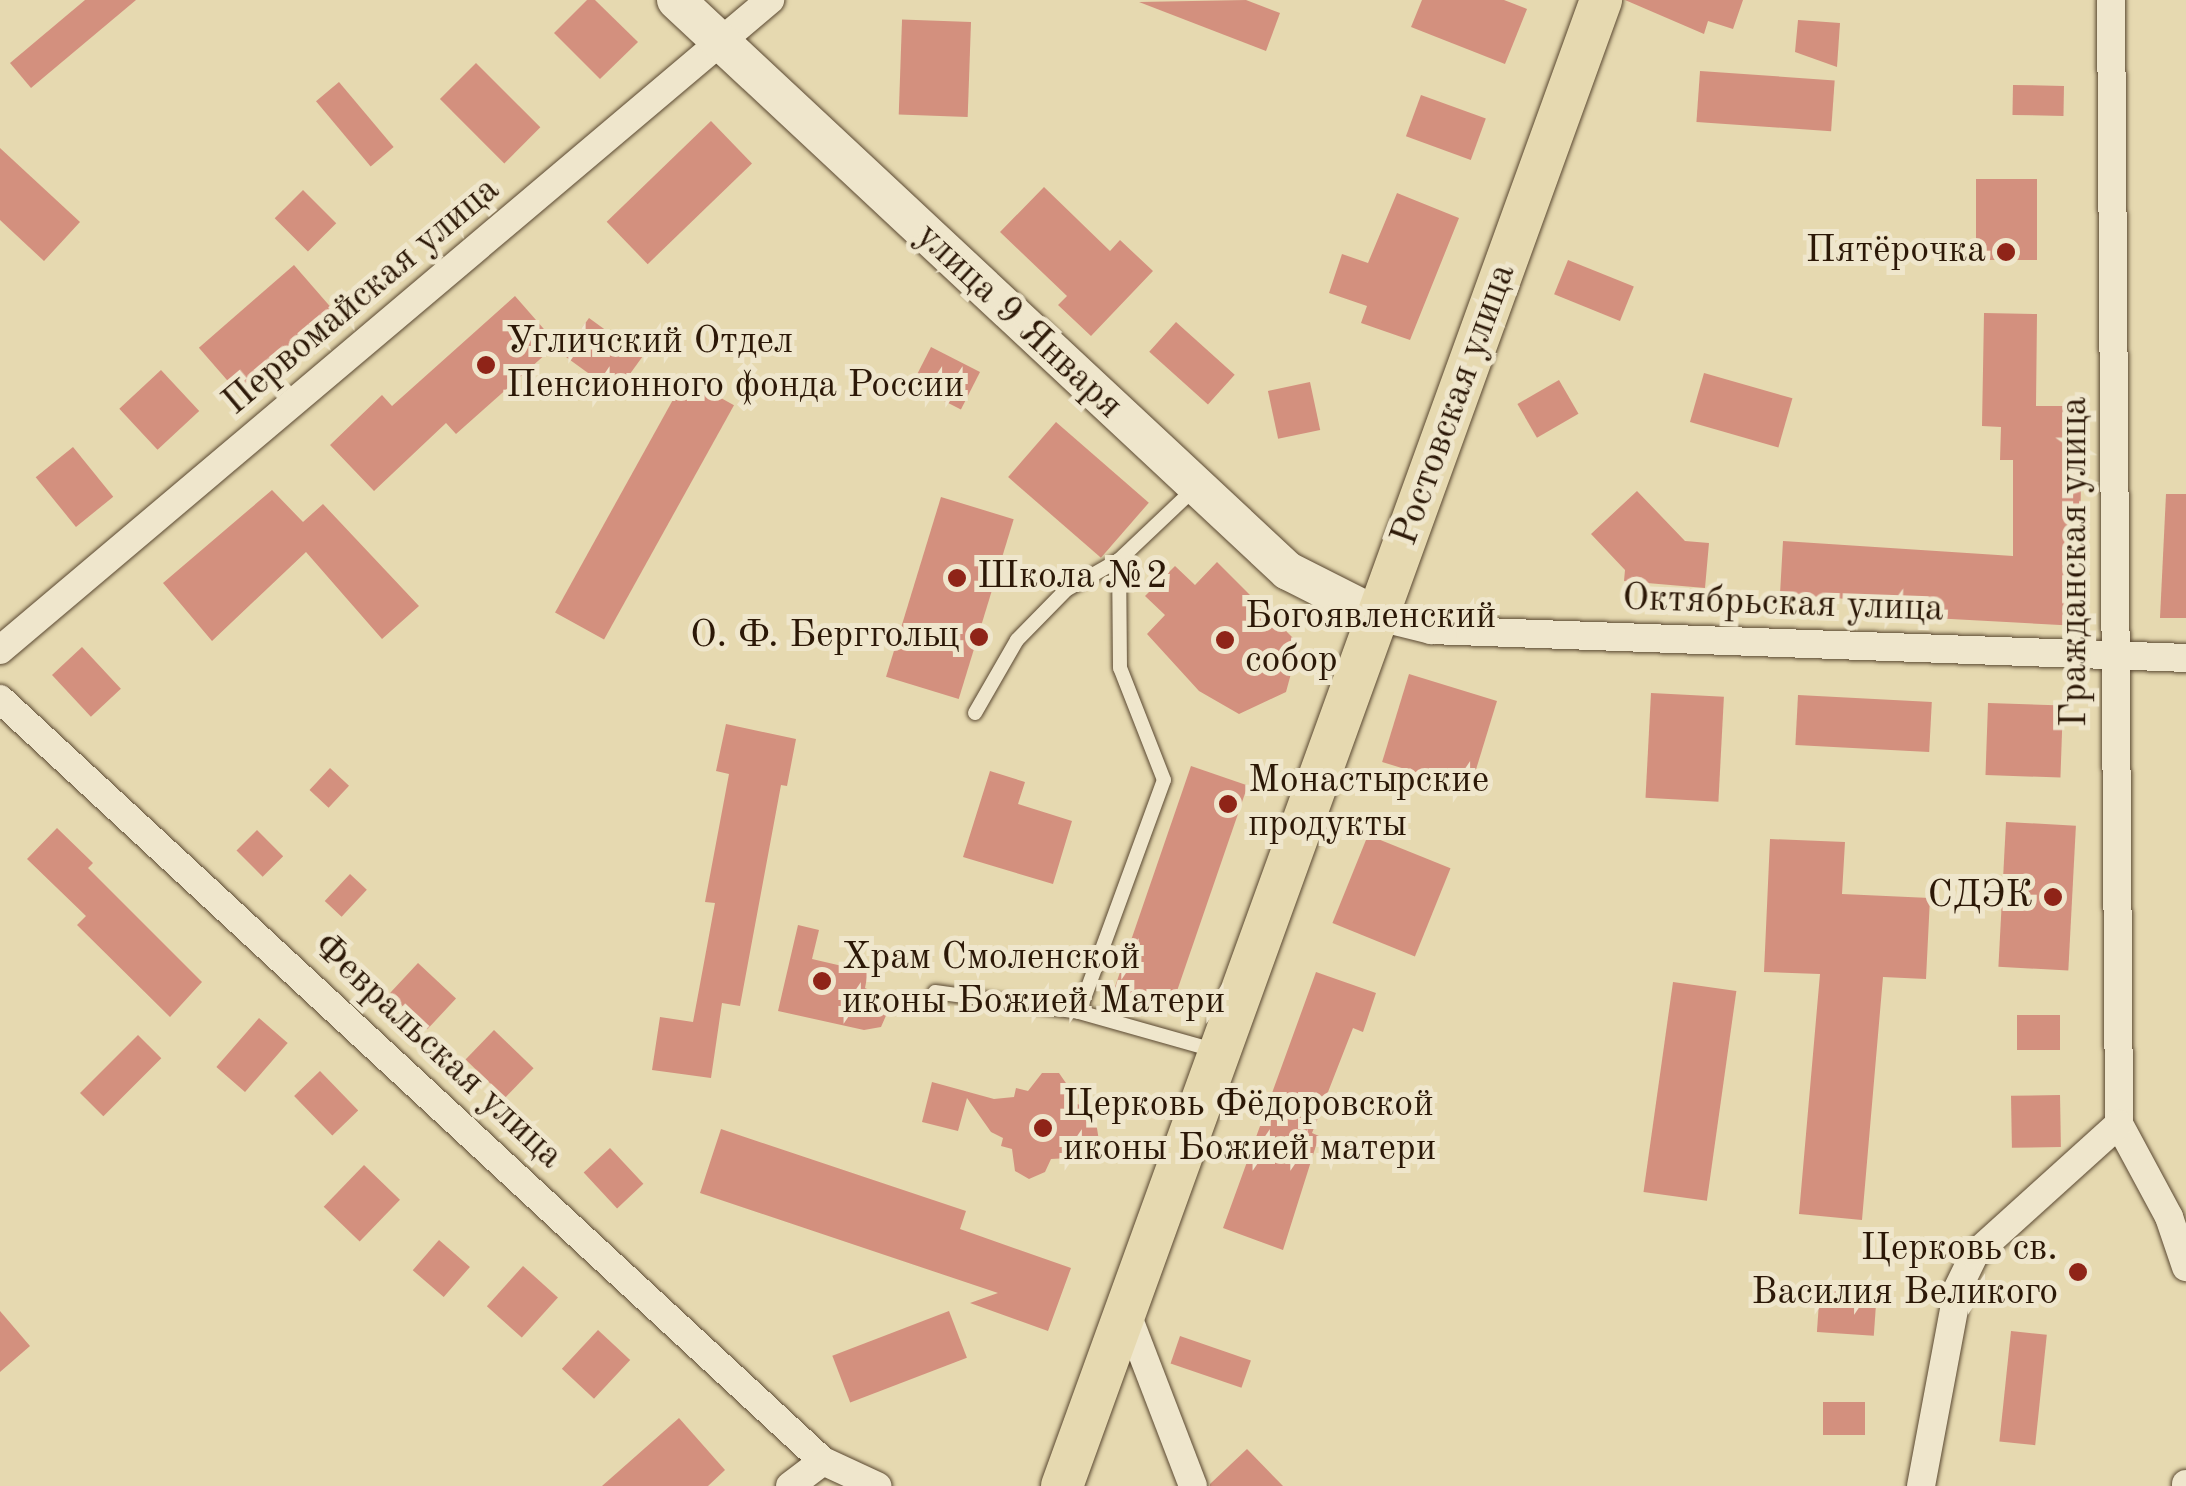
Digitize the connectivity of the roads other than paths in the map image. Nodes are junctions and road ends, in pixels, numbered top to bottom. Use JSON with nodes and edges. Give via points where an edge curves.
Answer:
{"nodes":[{"id":1,"x":676,"y":0,"type":"edge"},
{"id":2,"x":770,"y":0,"type":"edge"},
{"id":3,"x":1601,"y":0,"type":"edge"},
{"id":4,"x":2111,"y":0,"type":"edge"},
{"id":5,"x":723,"y":42,"type":"junction"},
{"id":6,"x":1195,"y":488,"type":"junction"},
{"id":7,"x":1119,"y":560,"type":"junction"},
{"id":8,"x":1380,"y":617,"type":"junction"},
{"id":9,"x":0,"y":650,"type":"edge"},
{"id":10,"x":2113,"y":654,"type":"junction"},
{"id":11,"x":2186,"y":658,"type":"edge"},
{"id":12,"x":0,"y":699,"type":"edge"},
{"id":13,"x":974,"y":712,"type":"dead end"},
{"id":14,"x":935,"y":992,"type":"dead end"},
{"id":15,"x":1079,"y":1012,"type":"junction"},
{"id":16,"x":1224,"y":1053,"type":"junction"},
{"id":17,"x":2119,"y":1124,"type":"junction"},
{"id":18,"x":2186,"y":1267,"type":"edge"},
{"id":19,"x":1127,"y":1314,"type":"junction"},
{"id":20,"x":824,"y":1461,"type":"junction"},
{"id":21,"x":790,"y":1486,"type":"edge"},
{"id":22,"x":877,"y":1486,"type":"edge"},
{"id":23,"x":1062,"y":1486,"type":"edge"},
{"id":24,"x":1193,"y":1486,"type":"edge"},
{"id":25,"x":1921,"y":1486,"type":"edge"}],
"edges":[{"from":1,"to":5,"type":"main road","name":"улица 9 Января"},
{"from":2,"to":5,"type":"street","name":"Первомайская улица"},
{"from":3,"to":8,"type":"main road","name":"Ростовская улица"},
{"from":4,"to":10,"type":"street","name":"Гражданская улица"},
{"from":5,"to":6,"type":"main road","name":"улица 9 Января"},
{"from":5,"to":9,"type":"street","name":"Первомайская улица"},
{"from":6,"to":7,"type":"lane"},
{"from":6,"to":8,"type":"main road","name":"улица 9 Января","via":[[1288,571]]},
{"from":7,"to":13,"type":"lane","via":[[1066,590],[1017,640]]},
{"from":7,"to":15,"type":"lane","via":[[1120,668],[1164,780]]},
{"from":8,"to":10,"type":"street","name":"Октябрьская улица","via":[[1431,630]]},
{"from":8,"to":16,"type":"main road","name":"Ростовская улица"},
{"from":10,"to":11,"type":"street","name":"Октябрьская улица"},
{"from":10,"to":17,"type":"street","name":"Гражданская улица"},
{"from":12,"to":20,"type":"street","name":"Февральская улица"},
{"from":14,"to":15,"type":"lane"},
{"from":15,"to":16,"type":"lane"},
{"from":16,"to":19,"type":"main road","name":"Ростовская улица"},
{"from":17,"to":18,"type":"street","name":"Гражданская улица","via":[[2169,1217]]},
{"from":17,"to":25,"type":"street","via":[[1974,1255],[1958,1288]]},
{"from":19,"to":23,"type":"main road","name":"Ростовская улица"},
{"from":19,"to":24,"type":"street"},
{"from":20,"to":21,"type":"street"},
{"from":20,"to":22,"type":"street","name":"Февральская улица"}]}
